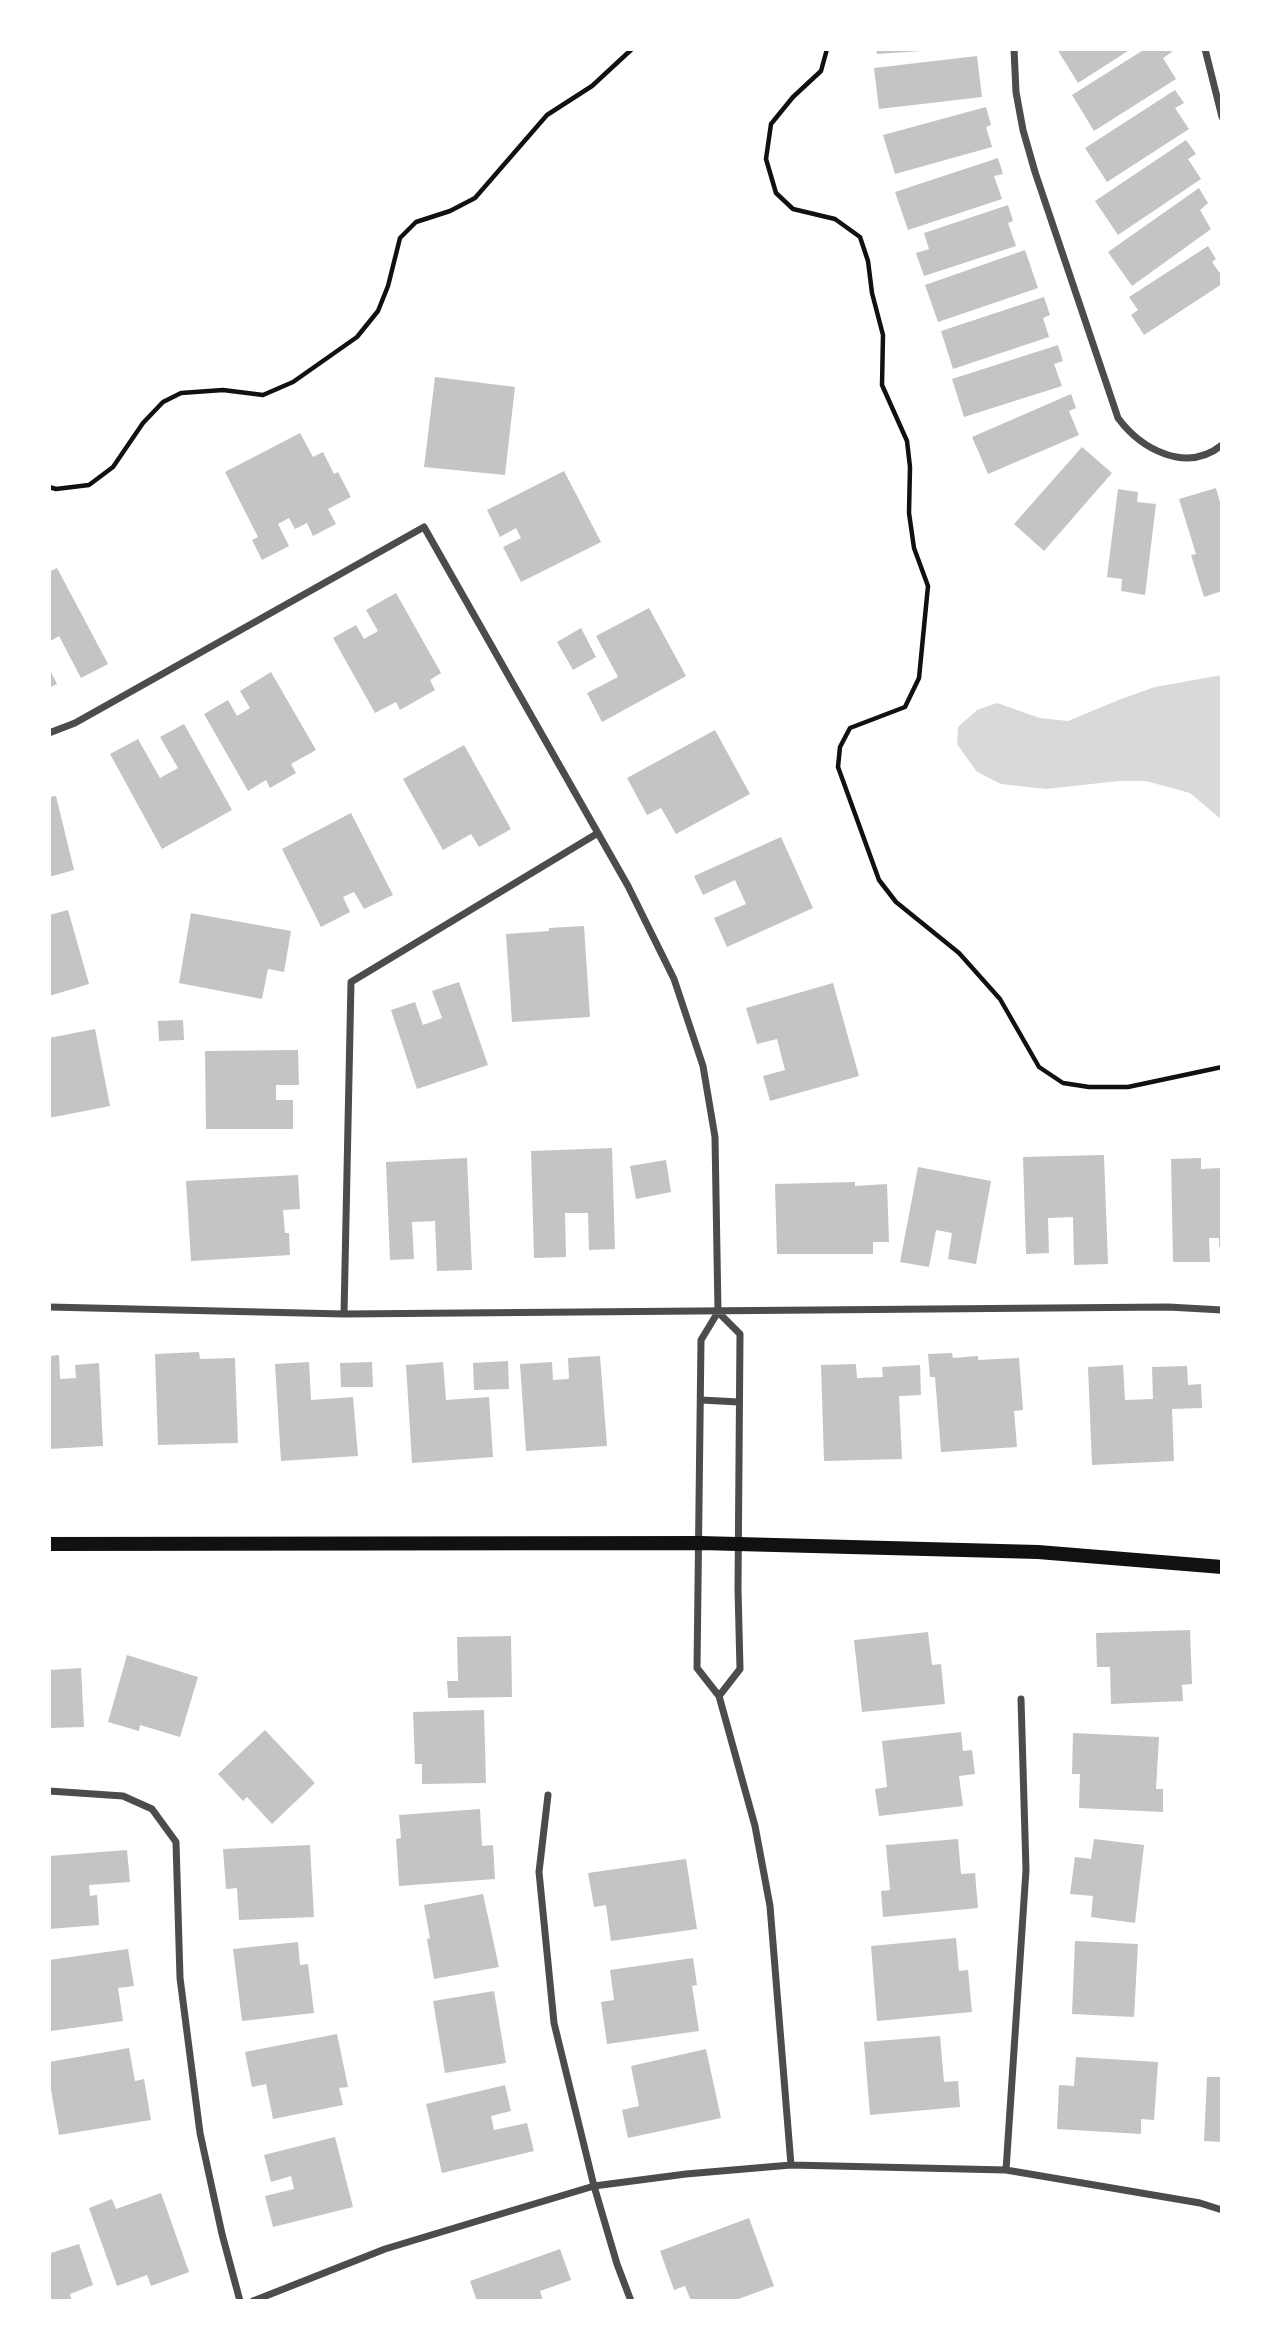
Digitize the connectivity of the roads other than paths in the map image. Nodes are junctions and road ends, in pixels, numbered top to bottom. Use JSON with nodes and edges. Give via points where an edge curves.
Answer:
{"nodes":[{"id":1,"x":1014,"y":49,"type":"edge"},
{"id":2,"x":1205,"y":49,"type":"edge"},
{"id":3,"x":1222,"y":117,"type":"edge"},
{"id":4,"x":1222,"y":445,"type":"edge"},
{"id":5,"x":49,"y":733,"type":"edge"},
{"id":6,"x":598,"y":833,"type":"junction"},
{"id":7,"x":49,"y":1307,"type":"edge"},
{"id":8,"x":1222,"y":1310,"type":"edge"},
{"id":9,"x":718,"y":1312,"type":"junction"},
{"id":10,"x":344,"y":1314,"type":"junction"},
{"id":11,"x":701,"y":1400,"type":"junction"},
{"id":12,"x":740,"y":1402,"type":"junction"},
{"id":13,"x":700,"y":1543,"type":"junction"},
{"id":14,"x":49,"y":1544,"type":"edge"},
{"id":15,"x":738,"y":1545,"type":"junction"},
{"id":16,"x":1222,"y":1567,"type":"edge"},
{"id":17,"x":719,"y":1696,"type":"junction"},
{"id":18,"x":1021,"y":1699,"type":"dead end"},
{"id":19,"x":49,"y":1791,"type":"edge"},
{"id":20,"x":548,"y":1796,"type":"dead end"},
{"id":21,"x":791,"y":2165,"type":"junction"},
{"id":22,"x":1006,"y":2170,"type":"junction"},
{"id":23,"x":594,"y":2186,"type":"junction"},
{"id":24,"x":1222,"y":2210,"type":"edge"},
{"id":25,"x":240,"y":2301,"type":"edge"},
{"id":26,"x":253,"y":2301,"type":"edge"},
{"id":27,"x":631,"y":2301,"type":"edge"}],
"edges":[{"from":1,"to":4,"type":"street","via":[[1023,130],[1118,418],[1130,434],[1165,455],[1193,458]]},
{"from":2,"to":3,"type":"street"},
{"from":5,"to":6,"type":"street","via":[[75,723],[424,527]]},
{"from":6,"to":9,"type":"street","via":[[674,979],[703,1066],[715,1137]]},
{"from":6,"to":10,"type":"street","via":[[351,982]]},
{"from":7,"to":10,"type":"street"},
{"from":8,"to":9,"type":"street"},
{"from":9,"to":10,"type":"street"},
{"from":9,"to":11,"type":"street","via":[[701,1340]]},
{"from":9,"to":12,"type":"street","via":[[740,1334]]},
{"from":11,"to":12,"type":"street"},
{"from":11,"to":13,"type":"street"},
{"from":12,"to":15,"type":"street"},
{"from":13,"to":14,"type":"main road"},
{"from":13,"to":15,"type":"main road"},
{"from":13,"to":17,"type":"street","via":[[697,1668]]},
{"from":15,"to":16,"type":"main road","via":[[1038,1552]]},
{"from":15,"to":17,"type":"street","via":[[740,1669]]},
{"from":17,"to":21,"type":"street","via":[[755,1826],[770,1906]]},
{"from":18,"to":22,"type":"street","via":[[1026,1870]]},
{"from":19,"to":25,"type":"street","via":[[123,1796],[152,1810],[176,1842],[180,1978],[200,2133]]},
{"from":20,"to":23,"type":"street","via":[[539,1872],[554,2023]]},
{"from":21,"to":22,"type":"street"},
{"from":21,"to":23,"type":"street"},
{"from":22,"to":24,"type":"street"},
{"from":23,"to":26,"type":"street","via":[[385,2249]]},
{"from":23,"to":27,"type":"street"}]}
